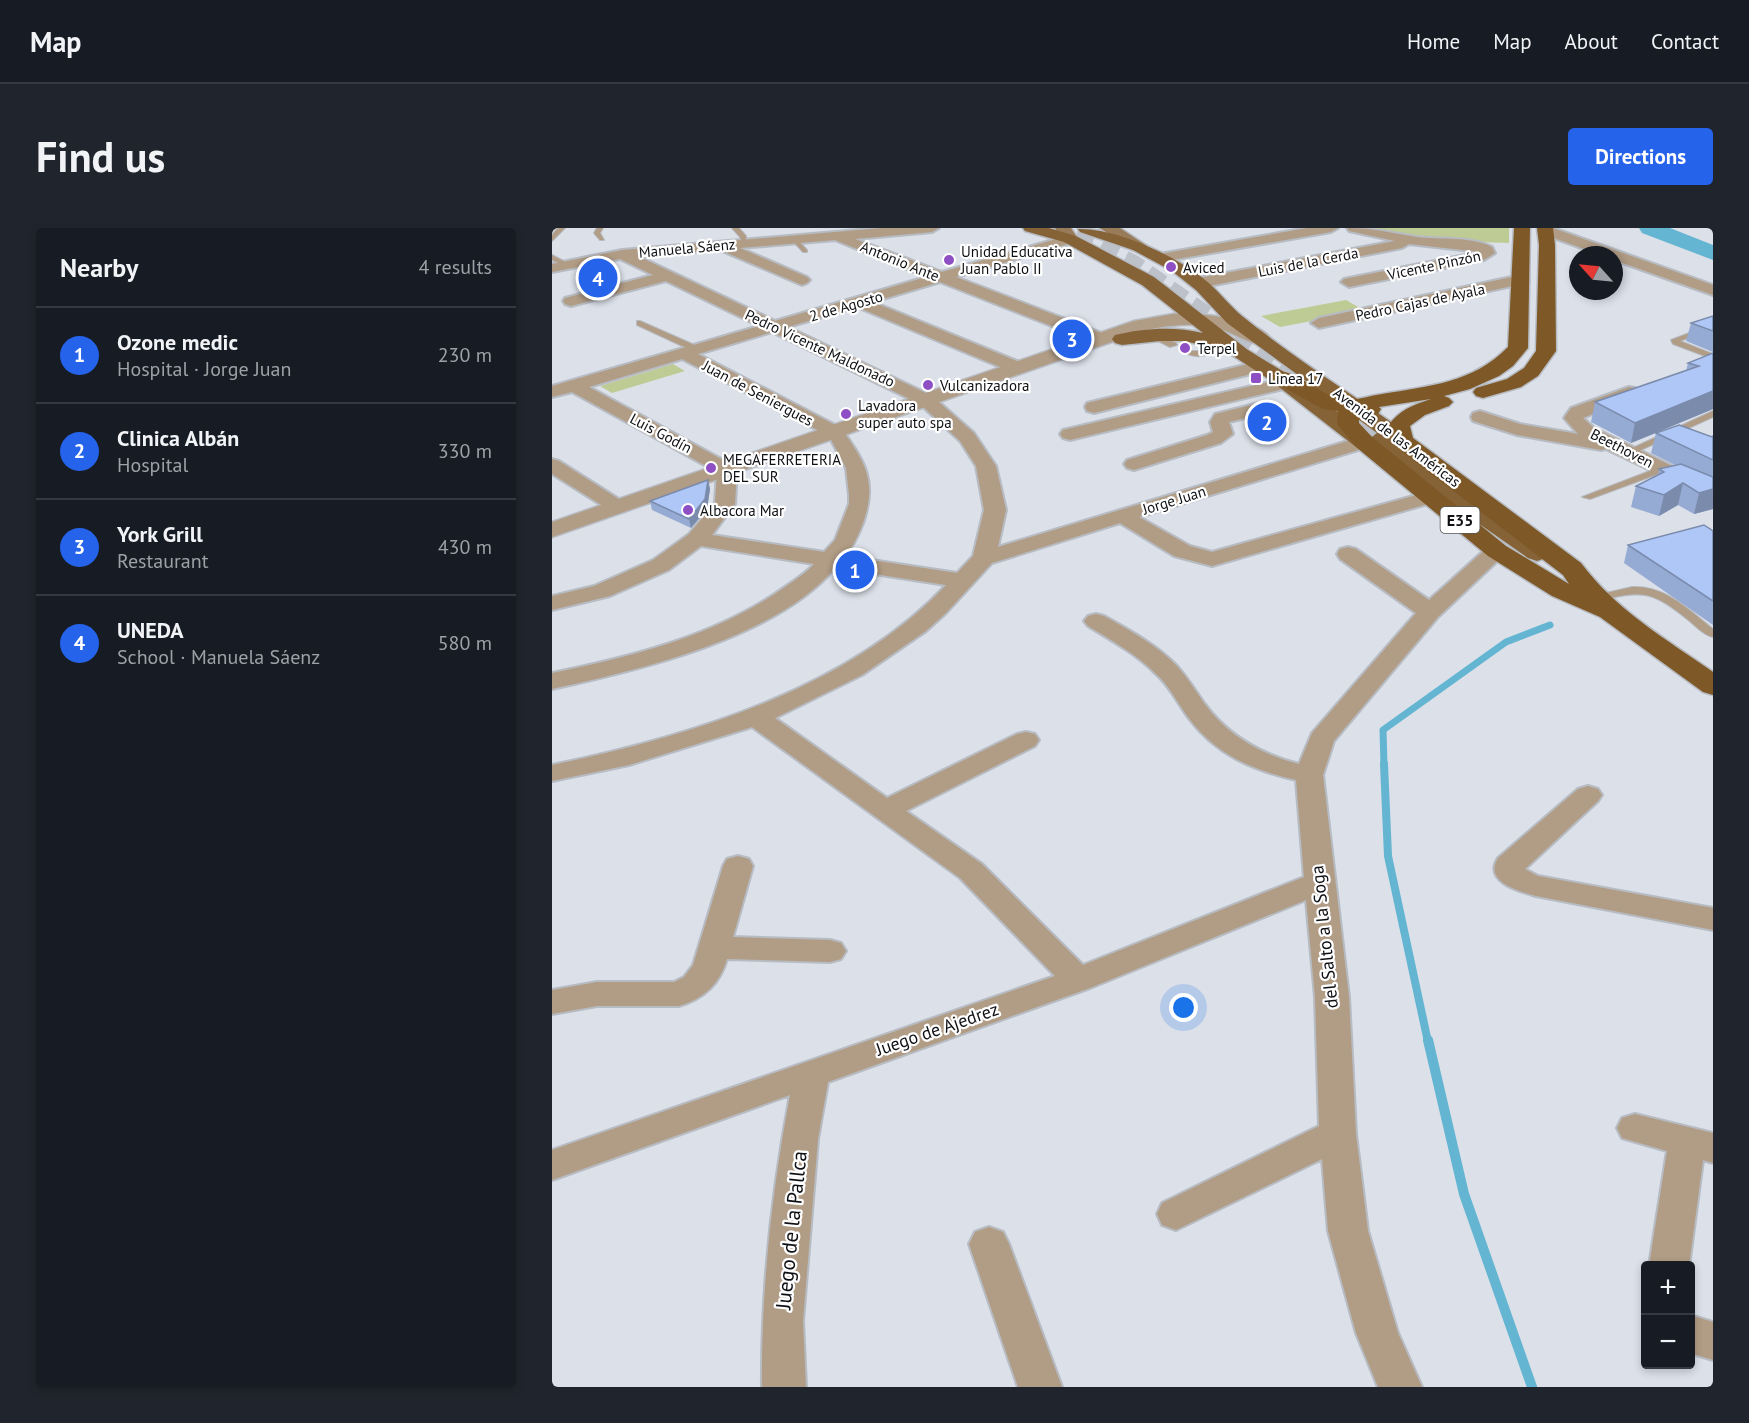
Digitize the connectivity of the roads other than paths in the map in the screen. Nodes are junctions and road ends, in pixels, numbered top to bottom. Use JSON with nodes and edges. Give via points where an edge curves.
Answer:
{"nodes":[{"id":1,"x":562,"y":228,"type":"edge"},
{"id":2,"x":600,"y":228,"type":"edge"},
{"id":3,"x":735,"y":228,"type":"edge"},
{"id":4,"x":932,"y":228,"type":"edge"},
{"id":5,"x":1030,"y":228,"type":"edge"},
{"id":6,"x":1108,"y":228,"type":"edge"},
{"id":7,"x":1331,"y":228,"type":"edge"},
{"id":8,"x":1354,"y":228,"type":"edge"},
{"id":9,"x":1296,"y":230,"type":"edge"},
{"id":10,"x":1089,"y":233,"type":"edge"},
{"id":11,"x":1067,"y":234,"type":"edge"},
{"id":12,"x":1545,"y":234,"type":"edge"},
{"id":13,"x":832,"y":235,"type":"junction"},
{"id":14,"x":1522,"y":235,"type":"edge"},
{"id":15,"x":793,"y":238,"type":"junction"},
{"id":16,"x":552,"y":239,"type":"edge"},
{"id":17,"x":602,"y":239,"type":"dead end"},
{"id":18,"x":1416,"y":241,"type":"junction"},
{"id":19,"x":744,"y":243,"type":"junction"},
{"id":20,"x":720,"y":245,"type":"junction"},
{"id":21,"x":1139,"y":246,"type":"junction"},
{"id":22,"x":1569,"y":246,"type":"edge"},
{"id":23,"x":805,"y":251,"type":"dead end"},
{"id":24,"x":622,"y":254,"type":"junction"},
{"id":25,"x":552,"y":257,"type":"edge"},
{"id":26,"x":1160,"y":258,"type":"junction"},
{"id":27,"x":1315,"y":261,"type":"junction"},
{"id":28,"x":567,"y":264,"type":"junction"},
{"id":29,"x":552,"y":268,"type":"edge"},
{"id":30,"x":1623,"y":268,"type":"edge"},
{"id":31,"x":666,"y":276,"type":"junction"},
{"id":32,"x":942,"y":278,"type":"junction"},
{"id":33,"x":802,"y":280,"type":"dead end"},
{"id":34,"x":1194,"y":280,"type":"junction"},
{"id":35,"x":1521,"y":280,"type":"junction"},
{"id":36,"x":1349,"y":282,"type":"junction"},
{"id":37,"x":1713,"y":290,"type":"edge"},
{"id":38,"x":1361,"y":293,"type":"dead end"},
{"id":39,"x":1164,"y":294,"type":"junction"},
{"id":40,"x":1215,"y":296,"type":"junction"},
{"id":41,"x":1713,"y":300,"type":"edge"},
{"id":42,"x":571,"y":301,"type":"dead end"},
{"id":43,"x":859,"y":302,"type":"junction"},
{"id":44,"x":1200,"y":319,"type":"junction"},
{"id":45,"x":640,"y":323,"type":"dead end"},
{"id":46,"x":1319,"y":323,"type":"dead end"},
{"id":47,"x":775,"y":326,"type":"junction"},
{"id":48,"x":1713,"y":326,"type":"edge"},
{"id":49,"x":1150,"y":334,"type":"junction"},
{"id":50,"x":1116,"y":336,"type":"junction"},
{"id":51,"x":1262,"y":340,"type":"junction"},
{"id":52,"x":1173,"y":345,"type":"dead end"},
{"id":53,"x":1221,"y":346,"type":"junction"},
{"id":54,"x":690,"y":351,"type":"junction"},
{"id":55,"x":1190,"y":353,"type":"dead end"},
{"id":56,"x":1241,"y":354,"type":"junction"},
{"id":57,"x":1713,"y":357,"type":"edge"},
{"id":58,"x":1713,"y":362,"type":"edge"},
{"id":59,"x":1018,"y":368,"type":"junction"},
{"id":60,"x":1691,"y":370,"type":"edge"},
{"id":61,"x":1312,"y":374,"type":"junction"},
{"id":62,"x":1649,"y":385,"type":"edge"},
{"id":63,"x":573,"y":386,"type":"junction"},
{"id":64,"x":1276,"y":387,"type":"junction"},
{"id":65,"x":552,"y":392,"type":"edge"},
{"id":66,"x":1444,"y":396,"type":"junction"},
{"id":67,"x":929,"y":402,"type":"junction"},
{"id":68,"x":1094,"y":407,"type":"dead end"},
{"id":69,"x":1357,"y":407,"type":"junction"},
{"id":70,"x":1713,"y":414,"type":"edge"},
{"id":71,"x":1480,"y":417,"type":"dead end"},
{"id":72,"x":836,"y":434,"type":"junction"},
{"id":73,"x":1070,"y":434,"type":"dead end"},
{"id":74,"x":1382,"y":440,"type":"junction"},
{"id":75,"x":1622,"y":448,"type":"junction"},
{"id":76,"x":1134,"y":464,"type":"dead end"},
{"id":77,"x":552,"y":465,"type":"edge"},
{"id":78,"x":1663,"y":469,"type":"junction"},
{"id":79,"x":727,"y":473,"type":"junction"},
{"id":80,"x":1713,"y":494,"type":"edge"},
{"id":81,"x":1431,"y":497,"type":"junction"},
{"id":82,"x":1587,"y":497,"type":"dead end"},
{"id":83,"x":618,"y":507,"type":"junction"},
{"id":84,"x":1122,"y":516,"type":"junction"},
{"id":85,"x":552,"y":530,"type":"edge"},
{"id":86,"x":552,"y":536,"type":"edge"},
{"id":87,"x":697,"y":539,"type":"junction"},
{"id":88,"x":1497,"y":551,"type":"junction"},
{"id":89,"x":1348,"y":554,"type":"dead end"},
{"id":90,"x":984,"y":558,"type":"junction"},
{"id":91,"x":831,"y":560,"type":"junction"},
{"id":92,"x":962,"y":581,"type":"junction"},
{"id":93,"x":1588,"y":596,"type":"junction"},
{"id":94,"x":552,"y":603,"type":"edge"},
{"id":95,"x":1430,"y":612,"type":"junction"},
{"id":96,"x":1096,"y":621,"type":"dead end"},
{"id":97,"x":1713,"y":634,"type":"edge"},
{"id":98,"x":552,"y":681,"type":"edge"},
{"id":99,"x":1713,"y":686,"type":"edge"},
{"id":100,"x":756,"y":717,"type":"junction"},
{"id":101,"x":1026,"y":740,"type":"dead end"},
{"id":102,"x":552,"y":773,"type":"edge"},
{"id":103,"x":1309,"y":775,"type":"junction"},
{"id":104,"x":1588,"y":795,"type":"dead end"},
{"id":105,"x":885,"y":810,"type":"junction"},
{"id":106,"x":738,"y":867,"type":"dead end"},
{"id":107,"x":1319,"y":884,"type":"junction"},
{"id":108,"x":1713,"y":919,"type":"edge"},
{"id":109,"x":714,"y":948,"type":"junction"},
{"id":110,"x":830,"y":951,"type":"dead end"},
{"id":111,"x":1078,"y":980,"type":"junction"},
{"id":112,"x":552,"y":1002,"type":"edge"},
{"id":113,"x":812,"y":1073,"type":"junction"},
{"id":114,"x":1635,"y":1128,"type":"dead end"},
{"id":115,"x":1338,"y":1134,"type":"junction"},
{"id":116,"x":1700,"y":1145,"type":"edge"},
{"id":117,"x":552,"y":1165,"type":"edge"},
{"id":118,"x":1176,"y":1214,"type":"dead end"},
{"id":119,"x":989,"y":1244,"type":"dead end"},
{"id":120,"x":1670,"y":1261,"type":"edge"},
{"id":121,"x":1695,"y":1336,"type":"edge"},
{"id":122,"x":1713,"y":1341,"type":"edge"},
{"id":123,"x":784,"y":1387,"type":"edge"},
{"id":124,"x":1040,"y":1387,"type":"edge"},
{"id":125,"x":1400,"y":1387,"type":"edge"}],
"edges":[{"from":1,"to":16,"type":"lane"},
{"from":2,"to":17,"type":"lane","via":[[597,233]]},
{"from":3,"to":19,"type":"lane"},
{"from":4,"to":13,"type":"street","name":"Manuela Sáenz"},
{"from":5,"to":11,"type":"main road","name":"Avenida de las Américas"},
{"from":6,"to":21,"type":"main road"},
{"from":7,"to":9,"type":"street"},
{"from":8,"to":18,"type":"street","name":"Vicente Pinzón"},
{"from":9,"to":26,"type":"street"},
{"from":10,"to":21,"type":"main road","name":"Avenida de las Américas"},
{"from":10,"to":34,"type":"main road"},
{"from":11,"to":32,"type":"street","name":"2 de Agosto"},
{"from":11,"to":39,"type":"main road","name":"Avenida de las Américas"},
{"from":12,"to":14,"type":"street"},
{"from":12,"to":22,"type":"street"},
{"from":12,"to":37,"type":"street"},
{"from":12,"to":66,"type":"highway","via":[[1546,351],[1531,372],[1514,383]]},
{"from":13,"to":15,"type":"street","name":"Manuela Sáenz"},
{"from":13,"to":32,"type":"street","name":"Antonio Ante"},
{"from":14,"to":35,"type":"highway"},
{"from":15,"to":19,"type":"street","name":"Manuela Sáenz"},
{"from":15,"to":23,"type":"lane"},
{"from":18,"to":27,"type":"street","name":"Luis de la Cerda"},
{"from":18,"to":36,"type":"street","name":"Vicente Pinzón","via":[[1481,247],[1488,253]]},
{"from":19,"to":20,"type":"street","name":"Manuela Sáenz"},
{"from":20,"to":24,"type":"street","name":"Manuela Sáenz"},
{"from":20,"to":33,"type":"street"},
{"from":21,"to":26,"type":"main road","name":"Avenida de las Américas"},
{"from":24,"to":28,"type":"street","name":"Manuela Sáenz"},
{"from":24,"to":31,"type":"street","name":"Pedro Vicente Maldonado"},
{"from":25,"to":28,"type":"lane"},
{"from":26,"to":34,"type":"main road","name":"Avenida de las Américas"},
{"from":27,"to":34,"type":"street","name":"Luis de la Cerda"},
{"from":27,"to":36,"type":"street"},
{"from":28,"to":29,"type":"street","name":"Manuela Sáenz"},
{"from":30,"to":41,"type":"street"},
{"from":31,"to":42,"type":"street"},
{"from":31,"to":47,"type":"street","name":"Pedro Vicente Maldonado"},
{"from":32,"to":43,"type":"street","name":"2 de Agosto"},
{"from":32,"to":50,"type":"street","name":"Antonio Ante"},
{"from":34,"to":40,"type":"main road","name":"Avenida de las Américas"},
{"from":35,"to":46,"type":"street","name":"Pedro Cajas de Ayala"},
{"from":35,"to":66,"type":"highway","via":[[1518,348],[1502,367]]},
{"from":36,"to":38,"type":"street"},
{"from":39,"to":44,"type":"main road","name":"Avenida de las Américas"},
{"from":39,"to":50,"type":"main road","via":[[1167,306],[1158,316]]},
{"from":40,"to":44,"type":"street","via":[[1219,307]]},
{"from":40,"to":51,"type":"main road","name":"Avenida de las Américas","via":[[1234,319]]},
{"from":43,"to":47,"type":"street","name":"2 de Agosto"},
{"from":43,"to":59,"type":"street"},
{"from":44,"to":50,"type":"street"},
{"from":44,"to":51,"type":"street","via":[[1230,324]]},
{"from":44,"to":56,"type":"main road","name":"Avenida de las Américas"},
{"from":45,"to":54,"type":"lane"},
{"from":47,"to":54,"type":"street","name":"2 de Agosto"},
{"from":47,"to":67,"type":"street","name":"Pedro Vicente Maldonado"},
{"from":48,"to":57,"type":"lane","via":[[1675,340]]},
{"from":49,"to":50,"type":"main road"},
{"from":49,"to":52,"type":"lane"},
{"from":49,"to":53,"type":"main road","via":[[1196,337]]},
{"from":50,"to":59,"type":"street"},
{"from":50,"to":67,"type":"street"},
{"from":51,"to":61,"type":"main road","name":"Avenida de las Américas"},
{"from":53,"to":55,"type":"lane","via":[[1208,353]]},
{"from":53,"to":56,"type":"main road"},
{"from":54,"to":63,"type":"street","name":"2 de Agosto"},
{"from":54,"to":72,"type":"street","name":"Juan de Seniergues"},
{"from":56,"to":64,"type":"main road","name":"Avenida de las Américas"},
{"from":58,"to":60,"type":"street"},
{"from":59,"to":67,"type":"street"},
{"from":61,"to":66,"type":"highway","via":[[1357,387]]},
{"from":61,"to":69,"type":"main road","name":"Avenida de las Américas"},
{"from":62,"to":75,"type":"street","name":"Beethoven","via":[[1578,412],[1573,418],[1587,432]]},
{"from":63,"to":65,"type":"street","name":"2 de Agosto"},
{"from":63,"to":79,"type":"street","name":"Luis Godín"},
{"from":64,"to":68,"type":"street"},
{"from":64,"to":69,"type":"highway","via":[[1331,404]]},
{"from":64,"to":73,"type":"street"},
{"from":64,"to":74,"type":"main road","name":"Avenida de las Américas"},
{"from":64,"to":76,"type":"street","via":[[1222,418],[1219,422],[1223,434],[1215,439]]},
{"from":66,"to":69,"type":"highway","via":[[1400,409]]},
{"from":66,"to":74,"type":"highway","via":[[1403,419]]},
{"from":67,"to":72,"type":"street"},
{"from":67,"to":90,"type":"street","name":"Pedro Vicente Maldonado","via":[[968,436],[986,466],[995,510]]},
{"from":69,"to":74,"type":"main road","name":"Avenida de las Américas"},
{"from":69,"to":74,"type":"highway","number":"E35","via":[[1348,413],[1348,424]]},
{"from":70,"to":75,"type":"lane"},
{"from":71,"to":75,"type":"street","via":[[1539,434]]},
{"from":72,"to":79,"type":"street"},
{"from":72,"to":91,"type":"street","via":[[853,459],[861,489],[856,521]]},
{"from":74,"to":81,"type":"highway","name":"Avenida de las Américas","number":"E35"},
{"from":74,"to":84,"type":"street","name":"Jorge Juan"},
{"from":74,"to":93,"type":"main road","name":"Avenida de las Américas","via":[[1475,517]]},
{"from":75,"to":78,"type":"street","name":"Beethoven"},
{"from":77,"to":83,"type":"street"},
{"from":78,"to":80,"type":"street","name":"Beethoven"},
{"from":78,"to":82,"type":"lane"},
{"from":79,"to":83,"type":"street"},
{"from":79,"to":86,"type":"street"},
{"from":79,"to":87,"type":"street","via":[[725,504]]},
{"from":81,"to":84,"type":"street","via":[[1212,559],[1182,551]]},
{"from":81,"to":88,"type":"highway","name":"Avenida de las Américas","number":"E35"},
{"from":83,"to":85,"type":"street"},
{"from":84,"to":90,"type":"street","name":"Jorge Juan"},
{"from":87,"to":91,"type":"street"},
{"from":87,"to":94,"type":"street","via":[[661,565],[602,591]]},
{"from":88,"to":93,"type":"highway","name":"Avenida de las Américas","number":"E35"},
{"from":88,"to":95,"type":"street","name":"del Salto a la Soga"},
{"from":89,"to":95,"type":"street"},
{"from":90,"to":92,"type":"street"},
{"from":91,"to":92,"type":"street"},
{"from":91,"to":98,"type":"street","via":[[795,592],[733,627],[673,651]]},
{"from":92,"to":100,"type":"street","via":[[918,626],[890,646],[853,670]]},
{"from":93,"to":97,"type":"lane","via":[[1656,593]]},
{"from":93,"to":99,"type":"highway","number":"E35"},
{"from":95,"to":103,"type":"street","name":"del Salto a la Soga","via":[[1321,739]]},
{"from":96,"to":103,"type":"street","via":[[1135,643],[1166,669],[1217,736],[1273,768]]},
{"from":100,"to":102,"type":"street","via":[[619,759]]},
{"from":100,"to":105,"type":"street"},
{"from":101,"to":105,"type":"street"},
{"from":103,"to":107,"type":"street","name":"del Salto a la Soga"},
{"from":104,"to":108,"type":"street","via":[[1509,865],[1510,873],[1519,882]]},
{"from":105,"to":111,"type":"street","via":[[971,871]]},
{"from":106,"to":109,"type":"street"},
{"from":107,"to":111,"type":"street","name":"Juego de Ajedrez"},
{"from":107,"to":115,"type":"street","name":"del Salto a la Soga","via":[[1332,997]]},
{"from":109,"to":110,"type":"street"},
{"from":109,"to":112,"type":"street","via":[[708,968],[696,985],[679,994],[597,994]]},
{"from":111,"to":113,"type":"street","name":"Juego de Ajedrez"},
{"from":113,"to":117,"type":"street","name":"Juego de Ajedrez"},
{"from":113,"to":123,"type":"street","name":"Juego de la Pallca","via":[[800,1139],[782,1321]]},
{"from":114,"to":116,"type":"street"},
{"from":115,"to":118,"type":"street"},
{"from":115,"to":125,"type":"street","name":"del Salto a la Soga","via":[[1348,1231],[1377,1333]]},
{"from":116,"to":120,"type":"street"},
{"from":119,"to":124,"type":"street"},
{"from":121,"to":122,"type":"street"}]}
